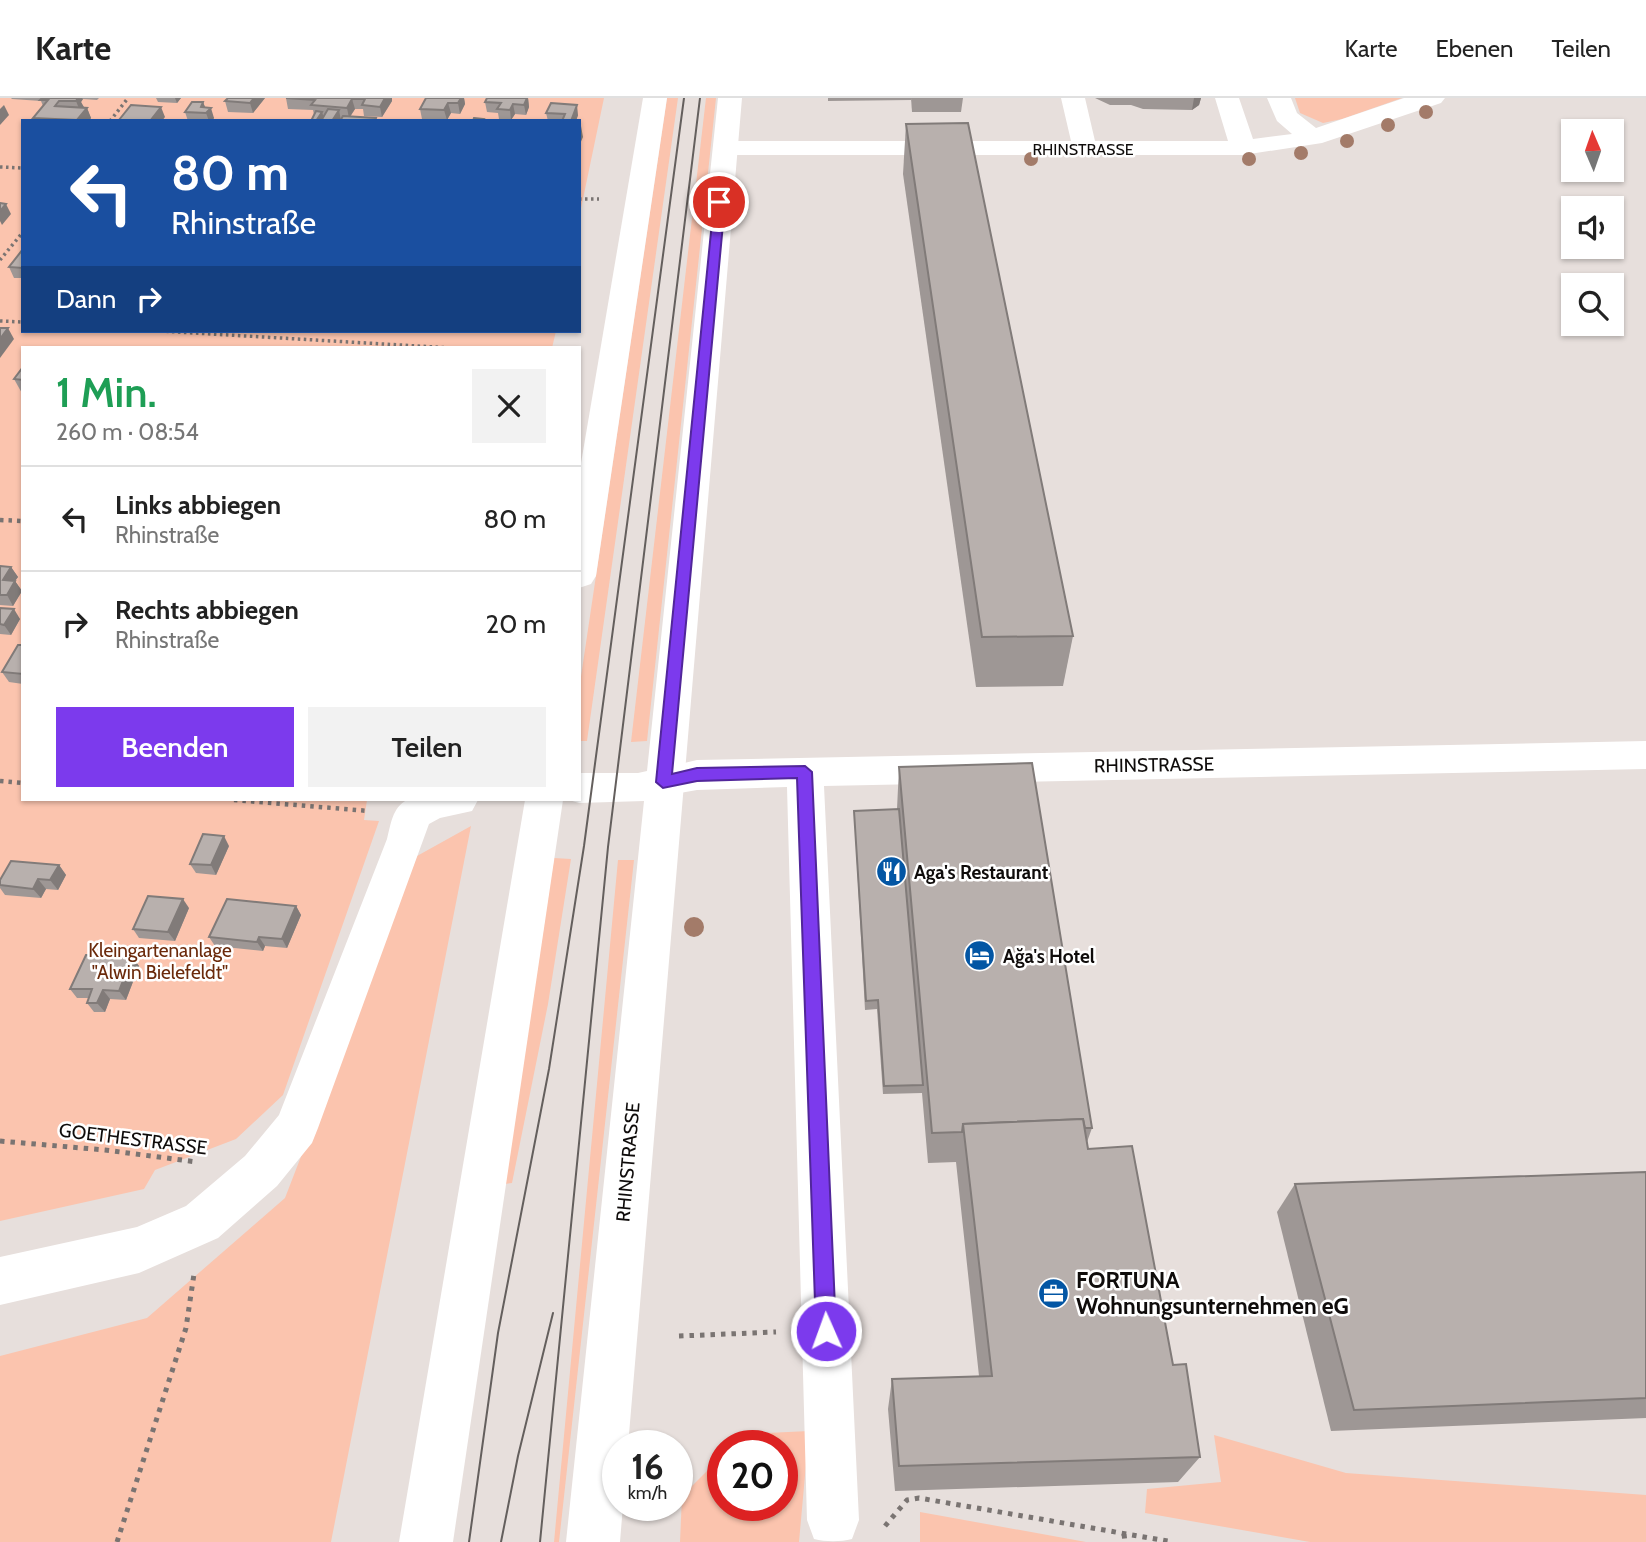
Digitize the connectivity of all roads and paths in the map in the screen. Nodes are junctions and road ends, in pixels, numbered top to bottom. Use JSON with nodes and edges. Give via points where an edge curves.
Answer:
{"nodes":[{"id":1,"x":128,"y":98,"type":"edge"},
{"id":2,"x":655,"y":98,"type":"edge"},
{"id":3,"x":730,"y":98,"type":"edge"},
{"id":4,"x":1073,"y":98,"type":"edge"},
{"id":5,"x":1227,"y":98,"type":"edge"},
{"id":6,"x":1279,"y":98,"type":"edge"},
{"id":7,"x":1433,"y":98,"type":"edge"},
{"id":8,"x":112,"y":119,"type":"edge"},
{"id":9,"x":1313,"y":138,"type":"junction"},
{"id":10,"x":725,"y":148,"type":"junction"},
{"id":11,"x":1243,"y":148,"type":"junction"},
{"id":12,"x":1085,"y":149,"type":"junction"},
{"id":13,"x":0,"y":167,"type":"edge"},
{"id":14,"x":21,"y":168,"type":"edge"},
{"id":15,"x":581,"y":199,"type":"edge"},
{"id":16,"x":599,"y":199,"type":"dead end"},
{"id":17,"x":21,"y":234,"type":"edge"},
{"id":18,"x":0,"y":260,"type":"edge"},
{"id":19,"x":0,"y":321,"type":"edge"},
{"id":20,"x":21,"y":323,"type":"edge"},
{"id":21,"x":194,"y":333,"type":"edge"},
{"id":22,"x":418,"y":346,"type":"edge"},
{"id":23,"x":0,"y":520,"type":"edge"},
{"id":24,"x":21,"y":521,"type":"edge"},
{"id":25,"x":581,"y":563,"type":"edge"},
{"id":26,"x":1646,"y":755,"type":"edge"},
{"id":27,"x":805,"y":772,"type":"junction"},
{"id":28,"x":0,"y":781,"type":"edge"},
{"id":29,"x":663,"y":782,"type":"junction"},
{"id":30,"x":21,"y":783,"type":"edge"},
{"id":31,"x":581,"y":788,"type":"edge"},
{"id":32,"x":246,"y":801,"type":"edge"},
{"id":33,"x":452,"y":801,"type":"edge"},
{"id":34,"x":544,"y":801,"type":"edge"},
{"id":35,"x":412,"y":815,"type":"junction"},
{"id":36,"x":0,"y":1141,"type":"edge"},
{"id":37,"x":261,"y":1171,"type":"junction"},
{"id":38,"x":0,"y":1281,"type":"edge"},
{"id":39,"x":186,"y":1328,"type":"dead end"},
{"id":40,"x":758,"y":1333,"type":"dead end"},
{"id":41,"x":679,"y":1336,"type":"dead end"},
{"id":42,"x":833,"y":1520,"type":"dead end"},
{"id":43,"x":881,"y":1533,"type":"dead end"},
{"id":44,"x":1124,"y":1534,"type":"junction"},
{"id":45,"x":117,"y":1542,"type":"edge"},
{"id":46,"x":426,"y":1542,"type":"edge"},
{"id":47,"x":593,"y":1542,"type":"edge"},
{"id":48,"x":1125,"y":1542,"type":"edge"},
{"id":49,"x":1173,"y":1542,"type":"edge"}],
"edges":[{"from":1,"to":8,"type":"path"},
{"from":2,"to":25,"type":"main road"},
{"from":3,"to":10,"type":"main road","name":"RHINSTRASSE"},
{"from":4,"to":12,"type":"main road"},
{"from":5,"to":11,"type":"main road"},
{"from":6,"to":9,"type":"main road","via":[[1286,116]]},
{"from":7,"to":9,"type":"main road","name":"RHINSTRASSE"},
{"from":9,"to":11,"type":"main road","name":"RHINSTRASSE"},
{"from":10,"to":12,"type":"main road","name":"RHINSTRASSE"},
{"from":10,"to":29,"type":"main road","name":"RHINSTRASSE"},
{"from":11,"to":12,"type":"main road","name":"RHINSTRASSE"},
{"from":13,"to":14,"type":"path"},
{"from":15,"to":16,"type":"path"},
{"from":17,"to":18,"type":"path"},
{"from":19,"to":20,"type":"path"},
{"from":21,"to":22,"type":"path"},
{"from":23,"to":24,"type":"path"},
{"from":26,"to":27,"type":"main road","name":"RHINSTRASSE"},
{"from":27,"to":29,"type":"main road","name":"RHINSTRASSE","via":[[697,775]]},
{"from":27,"to":42,"type":"main road"},
{"from":28,"to":30,"type":"path"},
{"from":29,"to":31,"type":"main road","name":"RHINSTRASSE","via":[[638,788]]},
{"from":29,"to":47,"type":"main road","name":"RHINSTRASSE"},
{"from":32,"to":35,"type":"path"},
{"from":33,"to":35,"type":"main road","via":[[433,804]]},
{"from":34,"to":46,"type":"main road"},
{"from":35,"to":37,"type":"main road","via":[[296,1128]]},
{"from":36,"to":37,"type":"path","name":"GOETHESTRASSE"},
{"from":37,"to":38,"type":"main road","via":[[202,1222],[139,1250]]},
{"from":39,"to":45,"type":"path"},
{"from":40,"to":41,"type":"path"},
{"from":43,"to":44,"type":"path","via":[[898,1507],[919,1498]]},
{"from":44,"to":48,"type":"path"},
{"from":44,"to":49,"type":"path"}]}
